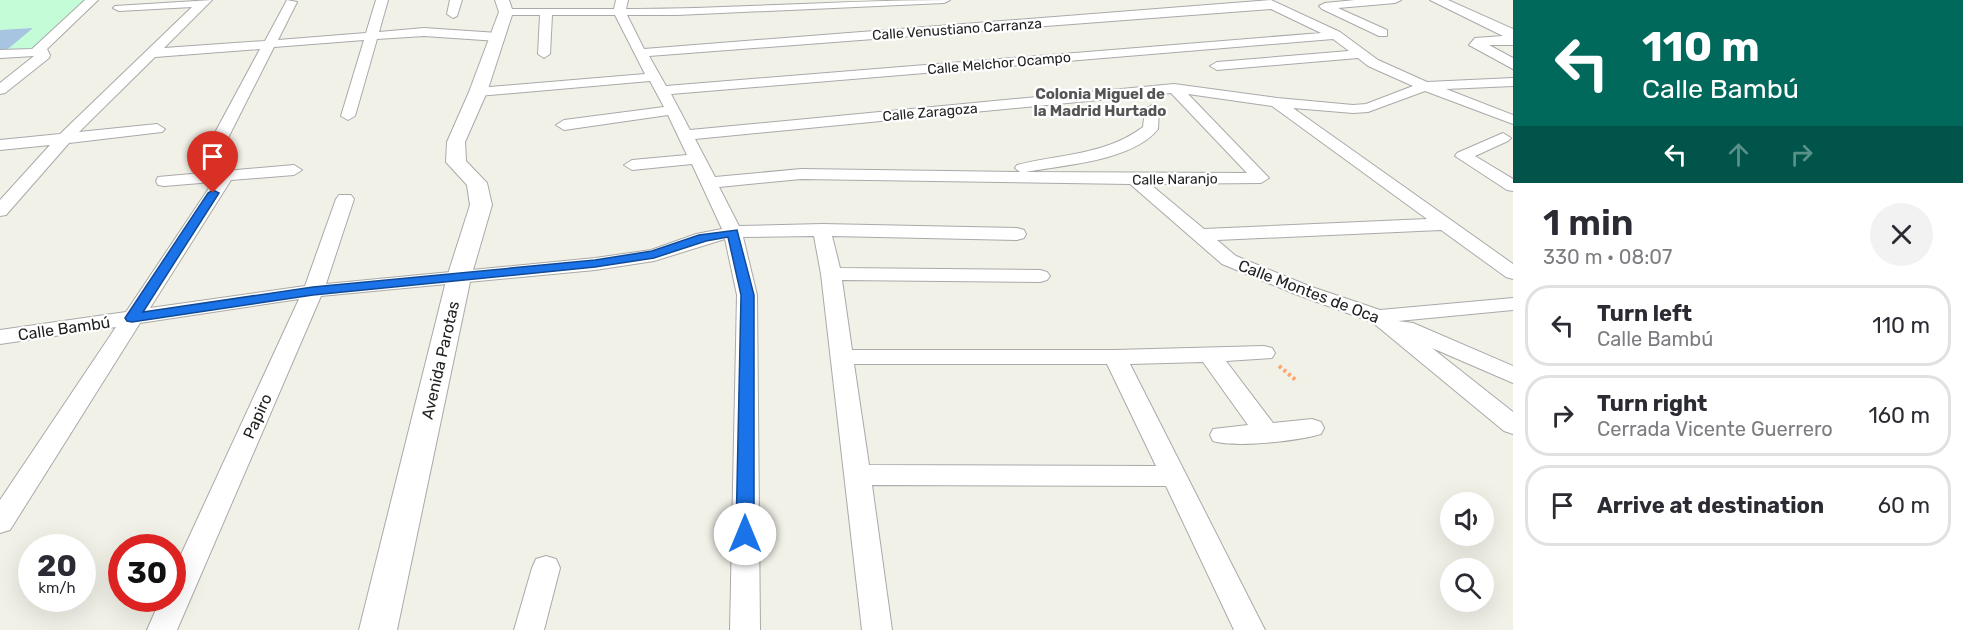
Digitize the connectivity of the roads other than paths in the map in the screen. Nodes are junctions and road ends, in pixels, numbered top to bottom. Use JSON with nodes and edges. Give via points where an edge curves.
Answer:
{"nodes":[{"id":1,"x":92,"y":0,"type":"edge"},
{"id":2,"x":382,"y":0,"type":"edge"},
{"id":3,"x":456,"y":0,"type":"edge"},
{"id":4,"x":944,"y":0,"type":"edge"},
{"id":5,"x":1395,"y":0,"type":"edge"},
{"id":6,"x":1437,"y":0,"type":"edge"},
{"id":7,"x":204,"y":2,"type":"edge"},
{"id":8,"x":291,"y":2,"type":"dead end"},
{"id":9,"x":885,"y":2,"type":"edge"},
{"id":10,"x":809,"y":3,"type":"edge"},
{"id":11,"x":1267,"y":3,"type":"edge"},
{"id":12,"x":727,"y":5,"type":"edge"},
{"id":13,"x":504,"y":6,"type":"edge"},
{"id":14,"x":621,"y":6,"type":"edge"},
{"id":15,"x":119,"y":8,"type":"dead end"},
{"id":16,"x":546,"y":11,"type":"junction"},
{"id":17,"x":453,"y":14,"type":"dead end"},
{"id":18,"x":1383,"y":33,"type":"dead end"},
{"id":19,"x":1336,"y":35,"type":"junction"},
{"id":20,"x":1513,"y":35,"type":"edge"},
{"id":21,"x":370,"y":36,"type":"junction"},
{"id":22,"x":498,"y":37,"type":"junction"},
{"id":23,"x":1513,"y":40,"type":"edge"},
{"id":24,"x":268,"y":44,"type":"junction"},
{"id":25,"x":37,"y":51,"type":"junction"},
{"id":26,"x":154,"y":53,"type":"junction"},
{"id":27,"x":641,"y":53,"type":"junction"},
{"id":28,"x":0,"y":54,"type":"edge"},
{"id":29,"x":544,"y":54,"type":"dead end"},
{"id":30,"x":1361,"y":54,"type":"junction"},
{"id":31,"x":1513,"y":64,"type":"edge"},
{"id":32,"x":1217,"y":66,"type":"dead end"},
{"id":33,"x":653,"y":77,"type":"junction"},
{"id":34,"x":1513,"y":82,"type":"edge"},
{"id":35,"x":1425,"y":86,"type":"junction"},
{"id":36,"x":1174,"y":88,"type":"junction"},
{"id":37,"x":0,"y":90,"type":"edge"},
{"id":38,"x":662,"y":91,"type":"junction"},
{"id":39,"x":478,"y":92,"type":"junction"},
{"id":40,"x":1277,"y":102,"type":"junction"},
{"id":41,"x":1152,"y":109,"type":"dead end"},
{"id":42,"x":673,"y":110,"type":"junction"},
{"id":43,"x":348,"y":116,"type":"dead end"},
{"id":44,"x":1513,"y":120,"type":"edge"},
{"id":45,"x":564,"y":125,"type":"dead end"},
{"id":46,"x":158,"y":129,"type":"dead end"},
{"id":47,"x":686,"y":135,"type":"junction"},
{"id":48,"x":1503,"y":138,"type":"dead end"},
{"id":49,"x":63,"y":139,"type":"junction"},
{"id":50,"x":219,"y":140,"type":"dead end"},
{"id":51,"x":0,"y":145,"type":"edge"},
{"id":52,"x":697,"y":159,"type":"junction"},
{"id":53,"x":632,"y":165,"type":"dead end"},
{"id":54,"x":294,"y":170,"type":"dead end"},
{"id":55,"x":988,"y":175,"type":"junction"},
{"id":56,"x":225,"y":176,"type":"junction"},
{"id":57,"x":1134,"y":179,"type":"junction"},
{"id":58,"x":164,"y":181,"type":"dead end"},
{"id":59,"x":710,"y":183,"type":"junction"},
{"id":60,"x":1513,"y":186,"type":"edge"},
{"id":61,"x":6,"y":196,"type":"edge"},
{"id":62,"x":345,"y":199,"type":"dead end"},
{"id":63,"x":0,"y":211,"type":"edge"},
{"id":64,"x":1444,"y":224,"type":"junction"},
{"id":65,"x":822,"y":230,"type":"junction"},
{"id":66,"x":733,"y":232,"type":"junction"},
{"id":67,"x":1017,"y":234,"type":"dead end"},
{"id":68,"x":1198,"y":235,"type":"junction"},
{"id":69,"x":1513,"y":273,"type":"edge"},
{"id":70,"x":831,"y":274,"type":"junction"},
{"id":71,"x":1040,"y":276,"type":"dead end"},
{"id":72,"x":459,"y":277,"type":"junction"},
{"id":73,"x":313,"y":291,"type":"junction"},
{"id":74,"x":1513,"y":304,"type":"edge"},
{"id":75,"x":1379,"y":317,"type":"junction"},
{"id":76,"x":132,"y":318,"type":"junction"},
{"id":77,"x":0,"y":337,"type":"edge"},
{"id":78,"x":1264,"y":353,"type":"dead end"},
{"id":79,"x":1210,"y":356,"type":"junction"},
{"id":80,"x":841,"y":357,"type":"junction"},
{"id":81,"x":1115,"y":357,"type":"junction"},
{"id":82,"x":1513,"y":375,"type":"edge"},
{"id":83,"x":1513,"y":425,"type":"edge"},
{"id":84,"x":1312,"y":428,"type":"dead end"},
{"id":85,"x":1267,"y":433,"type":"junction"},
{"id":86,"x":1222,"y":435,"type":"dead end"},
{"id":87,"x":858,"y":475,"type":"junction"},
{"id":88,"x":1173,"y":476,"type":"junction"},
{"id":89,"x":0,"y":522,"type":"edge"},
{"id":90,"x":546,"y":568,"type":"dead end"},
{"id":91,"x":162,"y":630,"type":"edge"},
{"id":92,"x":378,"y":630,"type":"edge"},
{"id":93,"x":529,"y":630,"type":"edge"},
{"id":94,"x":744,"y":630,"type":"edge"},
{"id":95,"x":877,"y":630,"type":"edge"},
{"id":96,"x":1250,"y":630,"type":"edge"}],
"edges":[{"from":1,"to":25,"type":"street"},
{"from":2,"to":21,"type":"street"},
{"from":3,"to":17,"type":"street"},
{"from":4,"to":9,"type":"street"},
{"from":5,"to":18,"type":"street","via":[[1324,6]]},
{"from":6,"to":20,"type":"street"},
{"from":7,"to":15,"type":"street"},
{"from":7,"to":26,"type":"street"},
{"from":8,"to":24,"type":"street"},
{"from":9,"to":10,"type":"street"},
{"from":10,"to":12,"type":"street"},
{"from":11,"to":19,"type":"street"},
{"from":11,"to":27,"type":"street","name":"Calle Venustiano Carranza"},
{"from":12,"to":14,"type":"street"},
{"from":13,"to":16,"type":"street"},
{"from":13,"to":22,"type":"street","name":"Avenida Parotas"},
{"from":14,"to":16,"type":"street"},
{"from":14,"to":27,"type":"street"},
{"from":16,"to":29,"type":"street"},
{"from":19,"to":30,"type":"street"},
{"from":19,"to":38,"type":"street","name":"Calle Melchor Ocampo"},
{"from":21,"to":22,"type":"street","via":[[442,32]]},
{"from":21,"to":24,"type":"street"},
{"from":21,"to":43,"type":"street"},
{"from":22,"to":39,"type":"street","name":"Avenida Parotas"},
{"from":23,"to":31,"type":"street","via":[[1480,41],[1477,45]]},
{"from":24,"to":26,"type":"street"},
{"from":24,"to":50,"type":"street"},
{"from":25,"to":28,"type":"street"},
{"from":25,"to":37,"type":"street","via":[[44,55]]},
{"from":26,"to":49,"type":"street"},
{"from":27,"to":33,"type":"street"},
{"from":30,"to":32,"type":"street"},
{"from":30,"to":35,"type":"street"},
{"from":33,"to":38,"type":"street"},
{"from":33,"to":39,"type":"street"},
{"from":34,"to":35,"type":"street"},
{"from":35,"to":40,"type":"street","via":[[1368,108]]},
{"from":35,"to":44,"type":"street"},
{"from":36,"to":40,"type":"street"},
{"from":36,"to":47,"type":"street","name":"Calle Zaragoza"},
{"from":36,"to":57,"type":"street","name":"Calle Naranjo","via":[[1261,178]]},
{"from":38,"to":42,"type":"street"},
{"from":39,"to":72,"type":"street","name":"Avenida Parotas","via":[[456,142],[456,162],[477,183],[481,205]]},
{"from":40,"to":64,"type":"street"},
{"from":41,"to":55,"type":"street","via":[[1150,129],[1122,148]]},
{"from":42,"to":45,"type":"street"},
{"from":42,"to":47,"type":"street"},
{"from":46,"to":49,"type":"street"},
{"from":47,"to":52,"type":"street"},
{"from":48,"to":60,"type":"street","via":[[1463,156]]},
{"from":49,"to":51,"type":"street"},
{"from":49,"to":61,"type":"street"},
{"from":52,"to":53,"type":"street"},
{"from":52,"to":59,"type":"street"},
{"from":54,"to":56,"type":"street"},
{"from":55,"to":57,"type":"street","name":"Calle Naranjo"},
{"from":55,"to":59,"type":"street","name":"Calle Naranjo","via":[[801,174]]},
{"from":56,"to":58,"type":"street"},
{"from":56,"to":76,"type":"street"},
{"from":57,"to":68,"type":"street","name":"Calle Montes de Oca"},
{"from":59,"to":66,"type":"street"},
{"from":61,"to":63,"type":"street"},
{"from":62,"to":73,"type":"street","name":"Papiro"},
{"from":64,"to":68,"type":"street"},
{"from":64,"to":69,"type":"street"},
{"from":65,"to":66,"type":"street","name":"Calle Bambú"},
{"from":65,"to":67,"type":"street","name":"Calle Bambú"},
{"from":65,"to":70,"type":"street"},
{"from":66,"to":72,"type":"street","name":"Calle Bambú","via":[[654,255]]},
{"from":66,"to":94,"type":"street","via":[[747,295]]},
{"from":68,"to":75,"type":"street","name":"Calle Montes de Oca","via":[[1229,260]]},
{"from":70,"to":71,"type":"street"},
{"from":70,"to":80,"type":"street"},
{"from":72,"to":73,"type":"street","name":"Calle Bambú"},
{"from":72,"to":92,"type":"street","name":"Avenida Parotas"},
{"from":73,"to":76,"type":"street","name":"Calle Bambú"},
{"from":73,"to":91,"type":"street","name":"Papiro"},
{"from":74,"to":75,"type":"street"},
{"from":75,"to":82,"type":"street"},
{"from":75,"to":83,"type":"street","name":"Calle Montes de Oca"},
{"from":76,"to":77,"type":"street","name":"Calle Bambú"},
{"from":76,"to":89,"type":"street"},
{"from":78,"to":79,"type":"street"},
{"from":79,"to":81,"type":"street"},
{"from":79,"to":85,"type":"street"},
{"from":80,"to":81,"type":"street"},
{"from":80,"to":87,"type":"street"},
{"from":81,"to":88,"type":"street"},
{"from":84,"to":85,"type":"street"},
{"from":85,"to":86,"type":"street"},
{"from":87,"to":88,"type":"street"},
{"from":87,"to":95,"type":"street"},
{"from":88,"to":96,"type":"street"},
{"from":90,"to":93,"type":"street"}]}
